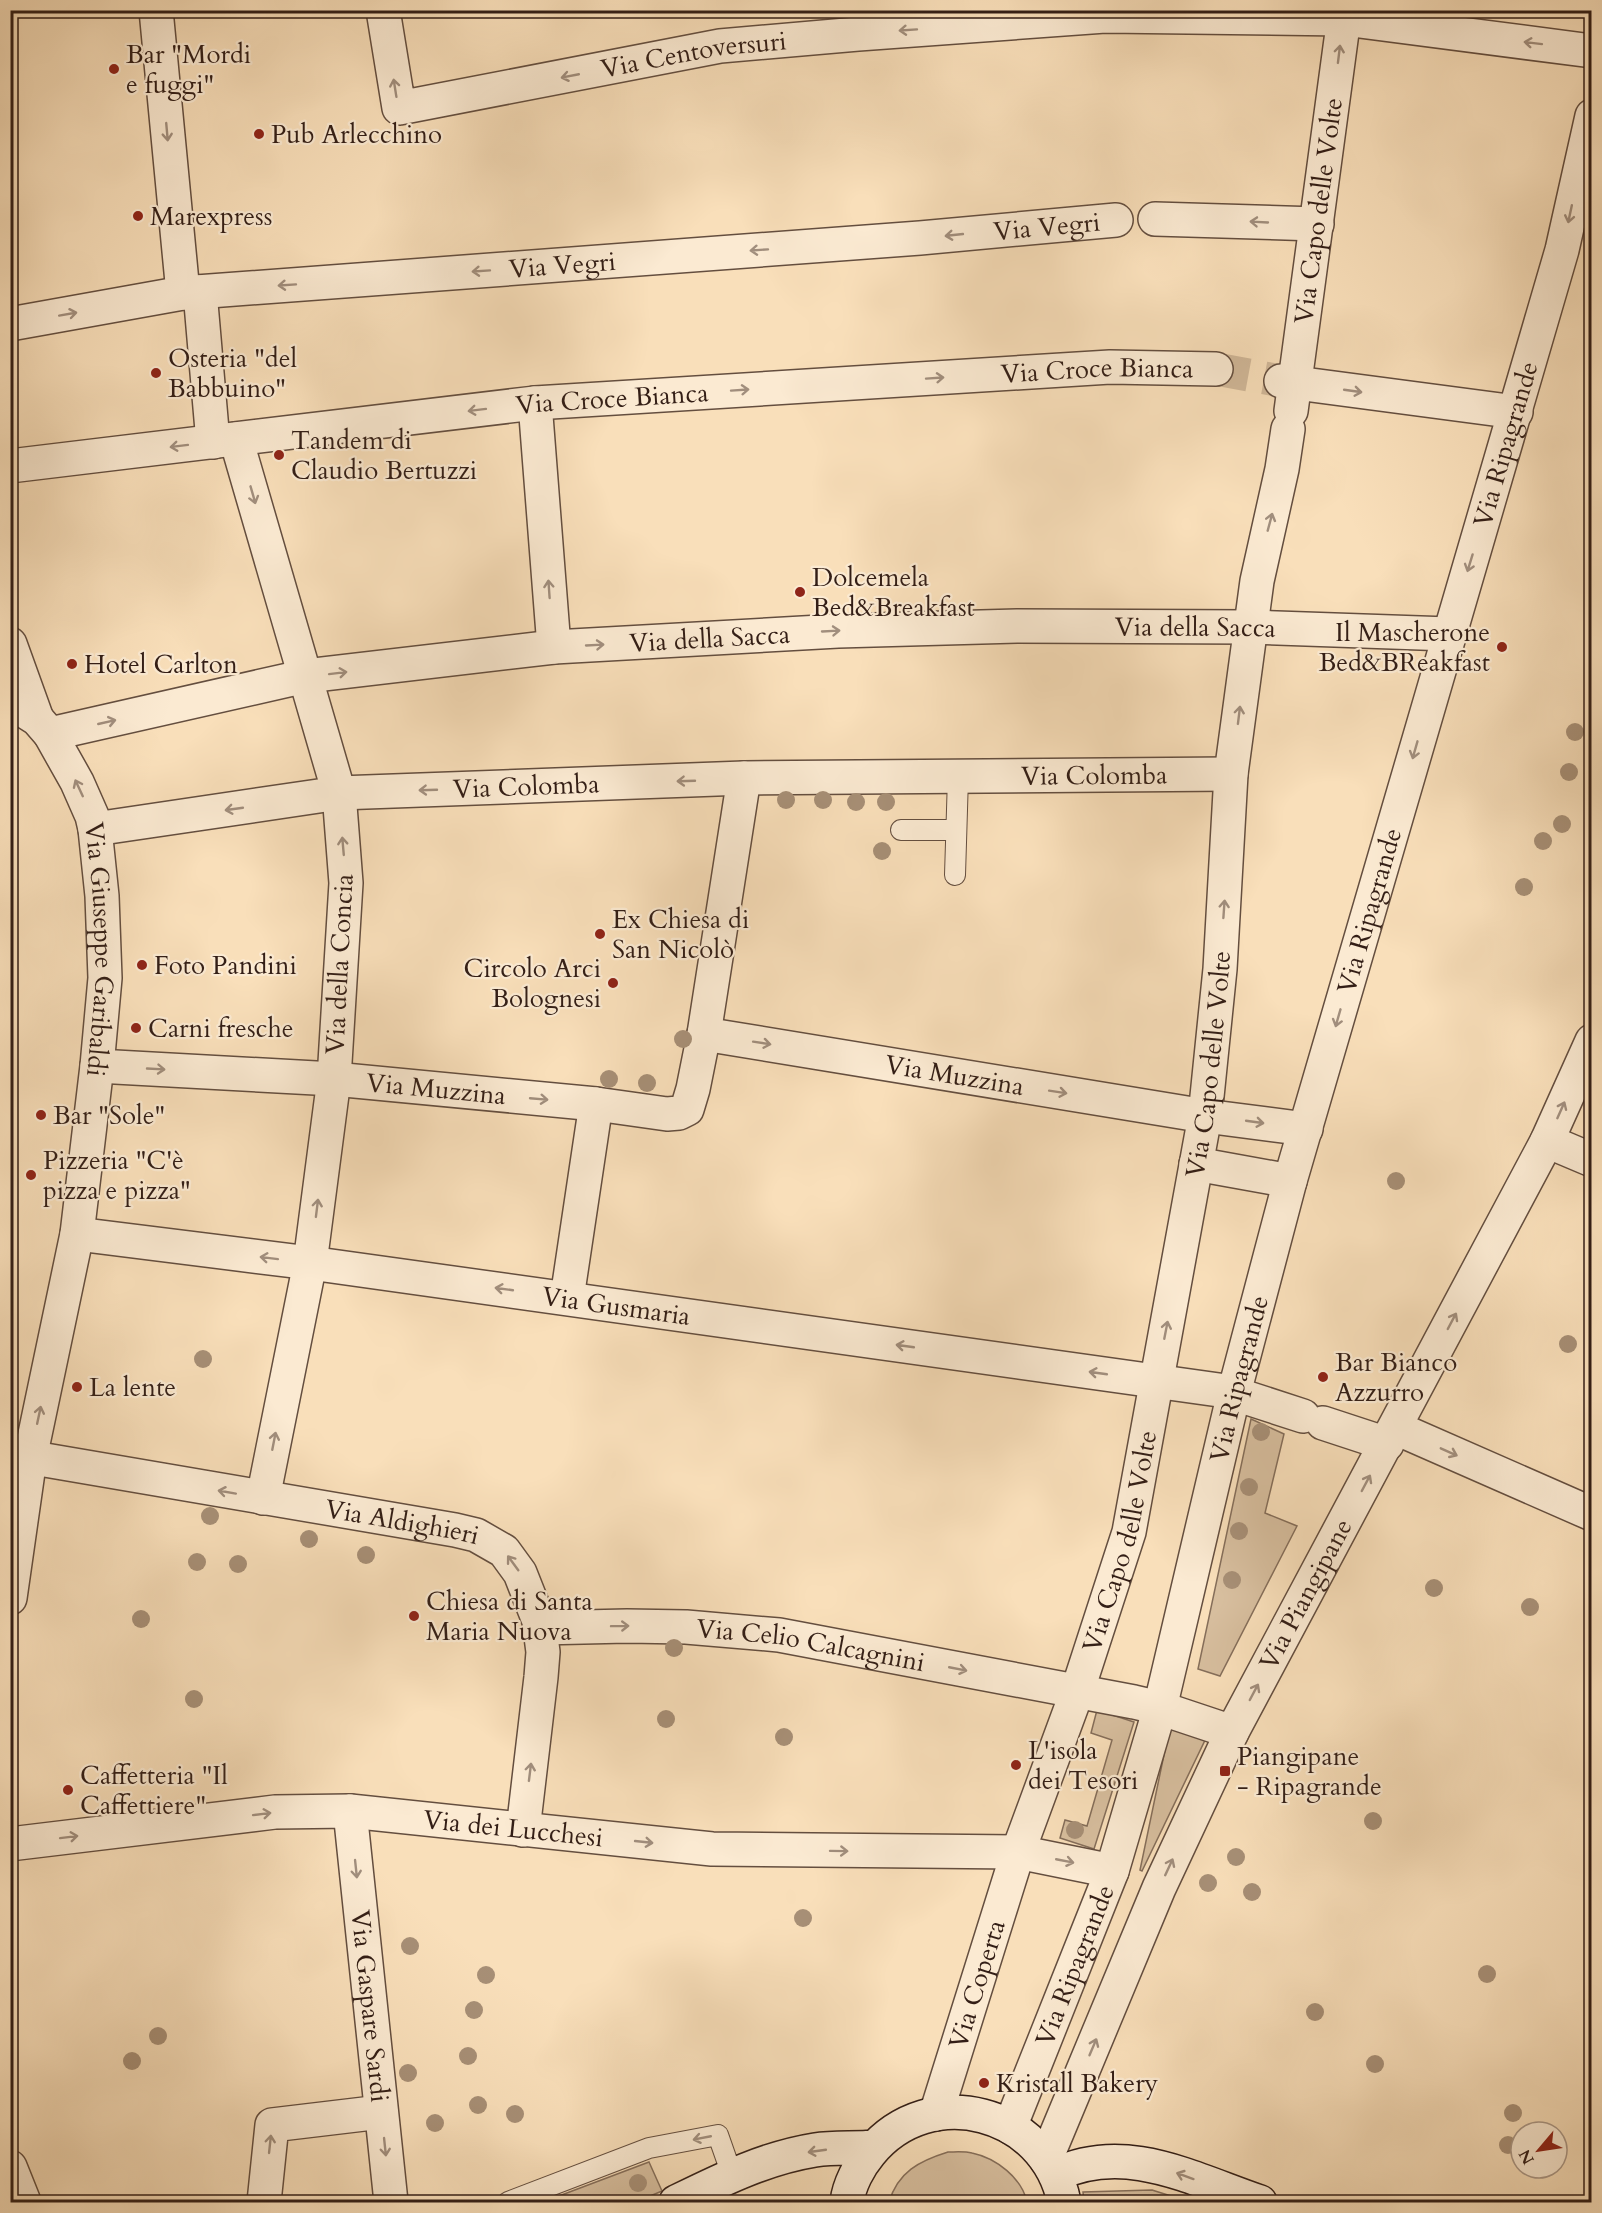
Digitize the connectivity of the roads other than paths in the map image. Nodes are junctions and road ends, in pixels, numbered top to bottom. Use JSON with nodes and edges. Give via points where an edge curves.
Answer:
{"nodes":[{"id":1,"x":156,"y":10,"type":"edge"},
{"id":2,"x":383,"y":10,"type":"edge"},
{"id":3,"x":1345,"y":15,"type":"edge"},
{"id":4,"x":1592,"y":51,"type":"edge"},
{"id":5,"x":1592,"y":116,"type":"edge"},
{"id":6,"x":1155,"y":219,"type":"dead end"},
{"id":7,"x":1116,"y":220,"type":"dead end"},
{"id":8,"x":1317,"y":224,"type":"junction"},
{"id":9,"x":191,"y":292,"type":"junction"},
{"id":10,"x":10,"y":324,"type":"edge"},
{"id":11,"x":1216,"y":369,"type":"tunnel mouth"},
{"id":12,"x":1289,"y":401,"type":"junction"},
{"id":13,"x":535,"y":403,"type":"junction"},
{"id":14,"x":1516,"y":412,"type":"junction"},
{"id":15,"x":224,"y":440,"type":"junction"},
{"id":16,"x":10,"y":466,"type":"edge"},
{"id":17,"x":1250,"y":627,"type":"junction"},
{"id":18,"x":1449,"y":634,"type":"junction"},
{"id":19,"x":10,"y":644,"type":"edge"},
{"id":20,"x":554,"y":647,"type":"junction"},
{"id":21,"x":306,"y":676,"type":"junction"},
{"id":22,"x":32,"y":719,"type":"edge"},
{"id":23,"x":1231,"y":774,"type":"junction"},
{"id":24,"x":958,"y":777,"type":"junction"},
{"id":25,"x":744,"y":778,"type":"junction"},
{"id":26,"x":339,"y":794,"type":"junction"},
{"id":27,"x":95,"y":829,"type":"junction"},
{"id":28,"x":901,"y":830,"type":"dead end"},
{"id":29,"x":956,"y":830,"type":"junction"},
{"id":30,"x":955,"y":875,"type":"dead end"},
{"id":31,"x":704,"y":1034,"type":"junction"},
{"id":32,"x":1592,"y":1041,"type":"edge"},
{"id":33,"x":97,"y":1066,"type":"junction"},
{"id":34,"x":334,"y":1078,"type":"junction"},
{"id":35,"x":596,"y":1104,"type":"junction"},
{"id":36,"x":1205,"y":1116,"type":"junction"},
{"id":37,"x":1305,"y":1129,"type":"junction"},
{"id":38,"x":1547,"y":1141,"type":"junction"},
{"id":39,"x":1592,"y":1160,"type":"edge"},
{"id":40,"x":1196,"y":1164,"type":"junction"},
{"id":41,"x":1290,"y":1181,"type":"junction"},
{"id":42,"x":76,"y":1234,"type":"junction"},
{"id":43,"x":310,"y":1263,"type":"junction"},
{"id":44,"x":567,"y":1298,"type":"junction"},
{"id":45,"x":1155,"y":1382,"type":"junction"},
{"id":46,"x":1234,"y":1393,"type":"junction"},
{"id":47,"x":1391,"y":1436,"type":"junction"},
{"id":48,"x":20,"y":1456,"type":"edge"},
{"id":49,"x":263,"y":1498,"type":"junction"},
{"id":50,"x":1592,"y":1514,"type":"edge"},
{"id":51,"x":10,"y":1598,"type":"edge"},
{"id":52,"x":540,"y":1628,"type":"junction"},
{"id":53,"x":1077,"y":1692,"type":"junction"},
{"id":54,"x":1147,"y":1705,"type":"junction"},
{"id":55,"x":1232,"y":1732,"type":"junction"},
{"id":56,"x":350,"y":1811,"type":"junction"},
{"id":57,"x":523,"y":1830,"type":"junction"},
{"id":58,"x":10,"y":1844,"type":"edge"},
{"id":59,"x":1018,"y":1852,"type":"junction"},
{"id":60,"x":1112,"y":1871,"type":"junction"},
{"id":61,"x":381,"y":2112,"type":"junction"},
{"id":62,"x":936,"y":2114,"type":"junction"},
{"id":63,"x":1010,"y":2127,"type":"junction"},
{"id":64,"x":875,"y":2147,"type":"junction"},
{"id":65,"x":10,"y":2167,"type":"edge"},
{"id":66,"x":732,"y":2175,"type":"junction"},
{"id":67,"x":1055,"y":2179,"type":"edge"},
{"id":68,"x":24,"y":2202,"type":"edge"},
{"id":69,"x":264,"y":2202,"type":"edge"},
{"id":70,"x":391,"y":2202,"type":"edge"},
{"id":71,"x":508,"y":2202,"type":"edge"},
{"id":72,"x":676,"y":2202,"type":"edge"},
{"id":73,"x":694,"y":2202,"type":"edge"},
{"id":74,"x":713,"y":2202,"type":"edge"},
{"id":75,"x":847,"y":2202,"type":"edge"},
{"id":76,"x":1260,"y":2202,"type":"edge"}],
"edges":[{"from":1,"to":9,"type":"street","name":"Via della Concia","one_way":true},
{"from":3,"to":2,"type":"street","name":"Via Centoversuri","one_way":true,"via":[[1105,16],[720,46],[399,108]]},
{"from":4,"to":3,"type":"street","name":"Via Centoversuri","one_way":true},
{"from":8,"to":3,"type":"street","name":"Via Capo delle Volte","one_way":true},
{"from":5,"to":14,"type":"street","name":"Via Ripagrande","one_way":true,"via":[[1562,250]]},
{"from":8,"to":6,"type":"street","one_way":true},
{"from":7,"to":9,"type":"street","name":"Via Vegri","one_way":true},
{"from":8,"to":12,"type":"street","name":"Via Capo delle Volte"},
{"from":10,"to":9,"type":"street","name":"Via Vegri","one_way":true},
{"from":9,"to":15,"type":"street","name":"Via della Concia"},
{"from":13,"to":11,"type":"street","name":"Via Croce Bianca","one_way":true,"via":[[1110,367]]},
{"from":12,"to":14,"type":"street","one_way":true},
{"from":17,"to":12,"type":"street","name":"Via Capo delle Volte","one_way":true,"via":[[1261,558],[1282,470]]},
{"from":13,"to":15,"type":"street","name":"Via Croce Bianca","one_way":true},
{"from":20,"to":13,"type":"street","one_way":true},
{"from":14,"to":18,"type":"street","name":"Via Ripagrande","one_way":true},
{"from":15,"to":16,"type":"street","name":"Via Croce Bianca","one_way":true},
{"from":15,"to":21,"type":"street","name":"Via della Concia","one_way":true},
{"from":17,"to":18,"type":"street","name":"Via della Sacca"},
{"from":20,"to":17,"type":"street","name":"Via della Sacca","one_way":true,"via":[[898,629]]},
{"from":23,"to":17,"type":"street","name":"Via Capo delle Volte","one_way":true},
{"from":18,"to":37,"type":"street","name":"Via Ripagrande","one_way":true},
{"from":19,"to":22,"type":"street","name":"Via Giuseppe Garibaldi"},
{"from":21,"to":20,"type":"street","name":"Via della Sacca","one_way":true},
{"from":22,"to":21,"type":"street","name":"Via della Sacca","one_way":true},
{"from":21,"to":26,"type":"street","name":"Via della Concia"},
{"from":27,"to":22,"type":"street","name":"Via Giuseppe Garibaldi","one_way":true,"via":[[77,782]]},
{"from":23,"to":24,"type":"street","name":"Via Colomba"},
{"from":36,"to":23,"type":"street","name":"Via Capo delle Volte","one_way":true,"via":[[1220,969]]},
{"from":24,"to":25,"type":"street","name":"Via Colomba"},
{"from":24,"to":29,"type":"lane"},
{"from":25,"to":26,"type":"street","name":"Via Colomba","one_way":true},
{"from":25,"to":31,"type":"street"},
{"from":26,"to":27,"type":"street","name":"Via Colomba","one_way":true},
{"from":34,"to":26,"type":"street","name":"Via della Concia","one_way":true,"via":[[346,883]]},
{"from":27,"to":33,"type":"street","name":"Via Giuseppe Garibaldi","via":[[105,978]]},
{"from":28,"to":29,"type":"lane"},
{"from":29,"to":30,"type":"lane"},
{"from":31,"to":35,"type":"street","name":"Via Muzzina","via":[[687,1109],[667,1114]]},
{"from":31,"to":36,"type":"street","name":"Via Muzzina","one_way":true},
{"from":38,"to":32,"type":"street","name":"Via Piangipane","one_way":true},
{"from":33,"to":34,"type":"street","name":"Via Muzzina","one_way":true},
{"from":33,"to":42,"type":"street","name":"Via Giuseppe Garibaldi"},
{"from":34,"to":35,"type":"street","name":"Via Muzzina","one_way":true},
{"from":43,"to":34,"type":"street","name":"Via della Concia","one_way":true},
{"from":35,"to":44,"type":"street"},
{"from":36,"to":37,"type":"street","name":"Via Muzzina","one_way":true},
{"from":36,"to":40,"type":"street","name":"Via Capo delle Volte"},
{"from":37,"to":41,"type":"street","name":"Via Ripagrande"},
{"from":38,"to":39,"type":"street"},
{"from":47,"to":38,"type":"street","name":"Via Piangipane","one_way":true},
{"from":40,"to":41,"type":"street"},
{"from":45,"to":40,"type":"street","name":"Via Capo delle Volte","one_way":true},
{"from":41,"to":46,"type":"street","name":"Via Ripagrande"},
{"from":43,"to":42,"type":"street","name":"Via Gusmaria","one_way":true},
{"from":48,"to":42,"type":"street","name":"Via Giuseppe Garibaldi","one_way":true},
{"from":44,"to":43,"type":"street","name":"Via Gusmaria","one_way":true},
{"from":49,"to":43,"type":"street","name":"Via della Concia","one_way":true},
{"from":45,"to":44,"type":"street","name":"Via Gusmaria","one_way":true},
{"from":45,"to":46,"type":"street","name":"Via Gusmaria"},
{"from":45,"to":53,"type":"street","name":"Via Capo delle Volte","via":[[1129,1532]]},
{"from":46,"to":47,"type":"street","name":"Via Gusmaria","via":[[1313,1419]]},
{"from":46,"to":54,"type":"street","name":"Via Ripagrande"},
{"from":47,"to":50,"type":"street","name":"Via Gusmaria","one_way":true},
{"from":55,"to":47,"type":"street","name":"Via Piangipane","one_way":true},
{"from":49,"to":48,"type":"street","name":"Via Aldighieri","one_way":true},
{"from":48,"to":51,"type":"street","name":"Via Giuseppe Garibaldi"},
{"from":52,"to":49,"type":"street","name":"Via Aldighieri","one_way":true,"via":[[520,1573],[504,1551],[476,1534]]},
{"from":52,"to":53,"type":"street","name":"Via Celio Calcagnini","one_way":true,"via":[[731,1629],[818,1641]]},
{"from":57,"to":52,"type":"street","name":"Via Aldighieri","one_way":true,"via":[[542,1677]]},
{"from":53,"to":54,"type":"street","name":"Via Celio Calcagnini"},
{"from":53,"to":59,"type":"street","name":"Via Capo delle Volte"},
{"from":54,"to":55,"type":"street","name":"Via Celio Calcagnini"},
{"from":54,"to":60,"type":"street","name":"Via Ripagrande"},
{"from":67,"to":55,"type":"street","name":"Via Piangipane","one_way":true,"via":[[1159,1888]]},
{"from":56,"to":57,"type":"street","name":"Via dei Lucchesi"},
{"from":58,"to":56,"type":"street","name":"Via dei Lucchesi","one_way":true,"via":[[275,1812]]},
{"from":56,"to":61,"type":"street","name":"Via Gaspare Sardi","one_way":true},
{"from":57,"to":59,"type":"street","name":"Via dei Lucchesi","one_way":true,"via":[[712,1850]]},
{"from":59,"to":60,"type":"street","name":"Via dei Lucchesi","one_way":true},
{"from":59,"to":62,"type":"street","name":"Via Coperta"},
{"from":60,"to":63,"type":"street","name":"Via Ripagrande"},
{"from":69,"to":61,"type":"street","one_way":true,"via":[[272,2125]]},
{"from":61,"to":70,"type":"street","name":"Via Gaspare Sardi","one_way":true},
{"from":62,"to":63,"type":"street","via":[[972,2113]]},
{"from":62,"to":64,"type":"street","via":[[907,2122]]},
{"from":63,"to":67,"type":"street","via":[[1030,2140]]},
{"from":64,"to":66,"type":"street","one_way":true,"via":[[815,2150]]},
{"from":64,"to":75,"type":"street","via":[[854,2178]]},
{"from":65,"to":68,"type":"street"},
{"from":66,"to":71,"type":"lane","one_way":true,"via":[[718,2135],[649,2148]]},
{"from":66,"to":72,"type":"street"},
{"from":76,"to":67,"type":"street","one_way":true,"via":[[1149,2163],[1095,2161],[1071,2167]]},
{"from":73,"to":74,"type":"street"}]}
